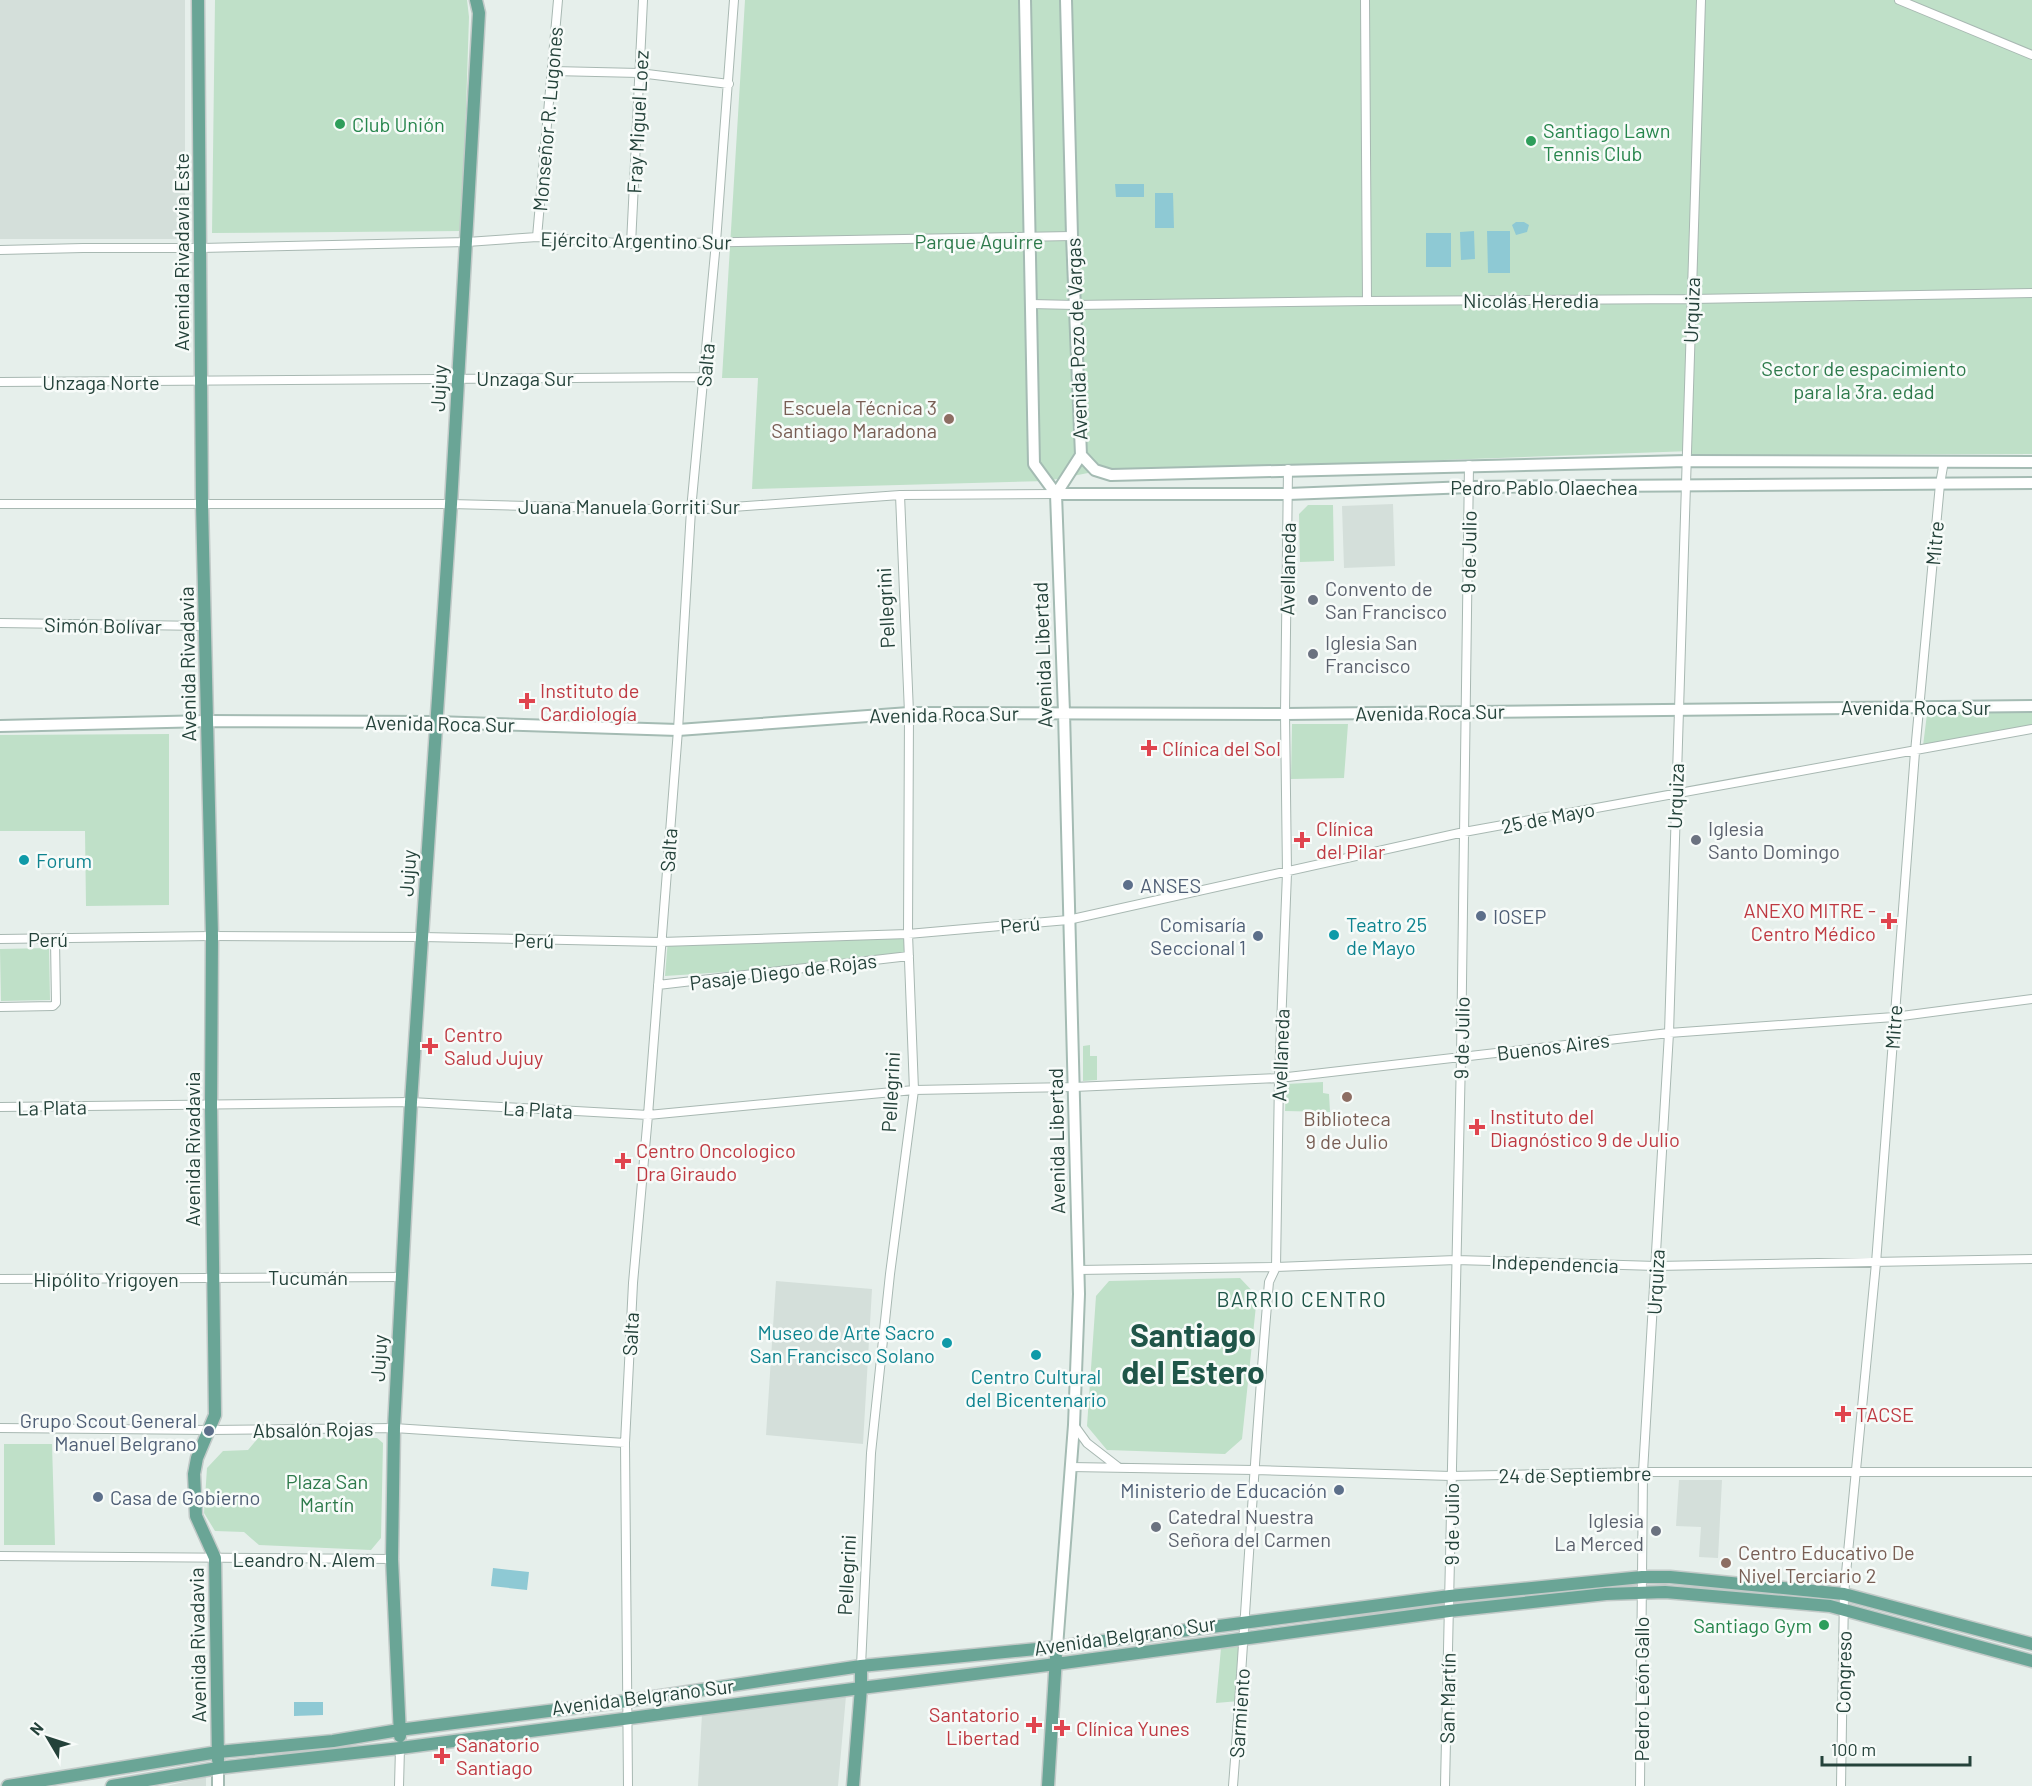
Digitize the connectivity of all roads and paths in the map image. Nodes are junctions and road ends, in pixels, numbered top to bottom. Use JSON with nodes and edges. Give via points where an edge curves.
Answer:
{"nodes":[{"id":1,"x":198,"y":0,"type":"edge"},
{"id":2,"x":476,"y":0,"type":"edge"},
{"id":3,"x":558,"y":0,"type":"edge"},
{"id":4,"x":643,"y":0,"type":"edge"},
{"id":5,"x":734,"y":0,"type":"edge"},
{"id":6,"x":1025,"y":0,"type":"edge"},
{"id":7,"x":1066,"y":0,"type":"edge"},
{"id":8,"x":1365,"y":0,"type":"edge"},
{"id":9,"x":1701,"y":0,"type":"edge"},
{"id":10,"x":1899,"y":0,"type":"edge"},
{"id":11,"x":2032,"y":55,"type":"edge"},
{"id":12,"x":553,"y":71,"type":"junction"},
{"id":13,"x":639,"y":74,"type":"junction"},
{"id":14,"x":729,"y":84,"type":"junction"},
{"id":15,"x":1072,"y":236,"type":"junction"},
{"id":16,"x":537,"y":237,"type":"junction"},
{"id":17,"x":1030,"y":237,"type":"junction"},
{"id":18,"x":467,"y":242,"type":"junction"},
{"id":19,"x":716,"y":242,"type":"junction"},
{"id":20,"x":631,"y":243,"type":"junction"},
{"id":21,"x":201,"y":248,"type":"junction"},
{"id":22,"x":0,"y":250,"type":"edge"},
{"id":23,"x":2032,"y":292,"type":"edge"},
{"id":24,"x":1692,"y":299,"type":"junction"},
{"id":25,"x":1367,"y":301,"type":"junction"},
{"id":26,"x":1030,"y":304,"type":"junction"},
{"id":27,"x":1075,"y":305,"type":"junction"},
{"id":28,"x":704,"y":377,"type":"junction"},
{"id":29,"x":458,"y":378,"type":"junction"},
{"id":30,"x":201,"y":381,"type":"junction"},
{"id":31,"x":0,"y":382,"type":"edge"},
{"id":32,"x":1081,"y":455,"type":"junction"},
{"id":33,"x":1687,"y":460,"type":"junction"},
{"id":34,"x":1944,"y":461,"type":"junction"},
{"id":35,"x":2032,"y":462,"type":"edge"},
{"id":36,"x":1469,"y":465,"type":"junction"},
{"id":37,"x":1287,"y":469,"type":"junction"},
{"id":38,"x":2032,"y":483,"type":"edge"},
{"id":39,"x":1940,"y":484,"type":"junction"},
{"id":40,"x":1469,"y":487,"type":"junction"},
{"id":41,"x":1686,"y":487,"type":"junction"},
{"id":42,"x":1056,"y":494,"type":"junction"},
{"id":43,"x":1288,"y":494,"type":"junction"},
{"id":44,"x":900,"y":495,"type":"junction"},
{"id":45,"x":0,"y":504,"type":"edge"},
{"id":46,"x":202,"y":504,"type":"junction"},
{"id":47,"x":451,"y":504,"type":"junction"},
{"id":48,"x":691,"y":510,"type":"junction"},
{"id":49,"x":0,"y":623,"type":"edge"},
{"id":50,"x":205,"y":626,"type":"junction"},
{"id":51,"x":1919,"y":706,"type":"junction"},
{"id":52,"x":2032,"y":706,"type":"edge"},
{"id":53,"x":1678,"y":710,"type":"junction"},
{"id":54,"x":1465,"y":711,"type":"junction"},
{"id":55,"x":1064,"y":712,"type":"junction"},
{"id":56,"x":909,"y":713,"type":"junction"},
{"id":57,"x":1285,"y":714,"type":"junction"},
{"id":58,"x":208,"y":721,"type":"junction"},
{"id":59,"x":436,"y":722,"type":"junction"},
{"id":60,"x":0,"y":726,"type":"edge"},
{"id":61,"x":2032,"y":729,"type":"edge"},
{"id":62,"x":678,"y":730,"type":"junction"},
{"id":63,"x":1915,"y":752,"type":"junction"},
{"id":64,"x":1675,"y":793,"type":"junction"},
{"id":65,"x":1464,"y":832,"type":"junction"},
{"id":66,"x":1287,"y":873,"type":"junction"},
{"id":67,"x":1068,"y":920,"type":"junction"},
{"id":68,"x":908,"y":934,"type":"junction"},
{"id":69,"x":212,"y":936,"type":"junction"},
{"id":70,"x":422,"y":937,"type":"junction"},
{"id":71,"x":0,"y":939,"type":"edge"},
{"id":72,"x":56,"y":940,"type":"junction"},
{"id":73,"x":661,"y":942,"type":"junction"},
{"id":74,"x":909,"y":956,"type":"junction"},
{"id":75,"x":658,"y":985,"type":"junction"},
{"id":76,"x":2032,"y":999,"type":"edge"},
{"id":77,"x":0,"y":1007,"type":"edge"},
{"id":78,"x":1894,"y":1017,"type":"junction"},
{"id":79,"x":1669,"y":1033,"type":"junction"},
{"id":80,"x":1461,"y":1057,"type":"junction"},
{"id":81,"x":1279,"y":1078,"type":"junction"},
{"id":82,"x":1074,"y":1087,"type":"junction"},
{"id":83,"x":914,"y":1090,"type":"junction"},
{"id":84,"x":411,"y":1102,"type":"junction"},
{"id":85,"x":211,"y":1106,"type":"junction"},
{"id":86,"x":0,"y":1107,"type":"edge"},
{"id":87,"x":648,"y":1115,"type":"junction"},
{"id":88,"x":2032,"y":1259,"type":"edge"},
{"id":89,"x":1456,"y":1260,"type":"junction"},
{"id":90,"x":1876,"y":1263,"type":"junction"},
{"id":91,"x":1656,"y":1266,"type":"junction"},
{"id":92,"x":1276,"y":1267,"type":"junction"},
{"id":93,"x":1078,"y":1270,"type":"junction"},
{"id":94,"x":402,"y":1277,"type":"junction"},
{"id":95,"x":213,"y":1278,"type":"junction"},
{"id":96,"x":0,"y":1279,"type":"edge"},
{"id":97,"x":1074,"y":1425,"type":"junction"},
{"id":98,"x":0,"y":1428,"type":"edge"},
{"id":99,"x":394,"y":1428,"type":"junction"},
{"id":100,"x":210,"y":1431,"type":"junction"},
{"id":101,"x":625,"y":1443,"type":"junction"},
{"id":102,"x":1070,"y":1467,"type":"junction"},
{"id":103,"x":1118,"y":1467,"type":"junction"},
{"id":104,"x":1254,"y":1470,"type":"junction"},
{"id":105,"x":1643,"y":1472,"type":"junction"},
{"id":106,"x":2032,"y":1472,"type":"edge"},
{"id":107,"x":1856,"y":1473,"type":"junction"},
{"id":108,"x":1451,"y":1476,"type":"junction"},
{"id":109,"x":0,"y":1556,"type":"edge"},
{"id":110,"x":215,"y":1558,"type":"junction"},
{"id":111,"x":392,"y":1559,"type":"junction"},
{"id":112,"x":1642,"y":1577,"type":"junction"},
{"id":113,"x":1641,"y":1592,"type":"junction"},
{"id":114,"x":1845,"y":1594,"type":"junction"},
{"id":115,"x":1450,"y":1596,"type":"junction"},
{"id":116,"x":1844,"y":1608,"type":"junction"},
{"id":117,"x":1449,"y":1611,"type":"junction"},
{"id":118,"x":1245,"y":1622,"type":"junction"},
{"id":119,"x":1244,"y":1639,"type":"junction"},
{"id":120,"x":2032,"y":1644,"type":"edge"},
{"id":121,"x":1057,"y":1647,"type":"junction"},
{"id":122,"x":2032,"y":1661,"type":"edge"},
{"id":123,"x":1056,"y":1664,"type":"junction"},
{"id":124,"x":861,"y":1666,"type":"junction"},
{"id":125,"x":861,"y":1688,"type":"junction"},
{"id":126,"x":627,"y":1701,"type":"junction"},
{"id":127,"x":627,"y":1718,"type":"junction"},
{"id":128,"x":399,"y":1730,"type":"junction"},
{"id":129,"x":400,"y":1748,"type":"junction"},
{"id":130,"x":218,"y":1752,"type":"junction"},
{"id":131,"x":218,"y":1768,"type":"junction"},
{"id":132,"x":8,"y":1786,"type":"edge"},
{"id":133,"x":15,"y":1786,"type":"edge"},
{"id":134,"x":112,"y":1786,"type":"edge"},
{"id":135,"x":218,"y":1786,"type":"edge"},
{"id":136,"x":399,"y":1786,"type":"edge"},
{"id":137,"x":628,"y":1786,"type":"edge"},
{"id":138,"x":853,"y":1786,"type":"edge"},
{"id":139,"x":1048,"y":1786,"type":"edge"},
{"id":140,"x":1233,"y":1786,"type":"edge"},
{"id":141,"x":1445,"y":1786,"type":"edge"},
{"id":142,"x":1640,"y":1786,"type":"edge"},
{"id":143,"x":1841,"y":1786,"type":"edge"}],
"edges":[{"from":1,"to":21,"type":"main road","name":"Avenida Rivadavia Este"},
{"from":2,"to":18,"type":"main road","name":"Jujuy"},
{"from":3,"to":12,"type":"street","name":"Monseñor R. Lugones"},
{"from":4,"to":13,"type":"street","name":"Fray Miguel Loez"},
{"from":5,"to":14,"type":"street","name":"Salta"},
{"from":6,"to":17,"type":"street"},
{"from":7,"to":15,"type":"street","name":"Avenida Pozo de Vargas"},
{"from":8,"to":25,"type":"street"},
{"from":9,"to":24,"type":"street","name":"Urquiza"},
{"from":10,"to":11,"type":"street"},
{"from":12,"to":13,"type":"street"},
{"from":12,"to":16,"type":"street","name":"Monseñor R. Lugones"},
{"from":13,"to":14,"type":"street"},
{"from":13,"to":20,"type":"street","name":"Fray Miguel Loez"},
{"from":14,"to":19,"type":"street","name":"Salta"},
{"from":15,"to":17,"type":"street","name":"Ejército Argentino Sur"},
{"from":15,"to":27,"type":"street","name":"Avenida Pozo de Vargas"},
{"from":16,"to":18,"type":"street","name":"Ejército Argentino Sur"},
{"from":16,"to":20,"type":"street","name":"Ejército Argentino Sur"},
{"from":17,"to":19,"type":"street","name":"Ejército Argentino Sur"},
{"from":17,"to":26,"type":"street"},
{"from":18,"to":21,"type":"street","name":"Ejército Argentino Sur"},
{"from":18,"to":29,"type":"main road","name":"Jujuy"},
{"from":19,"to":20,"type":"street","name":"Ejército Argentino Sur"},
{"from":19,"to":28,"type":"street","name":"Salta"},
{"from":21,"to":22,"type":"street","name":"Ejército Argentino Sur"},
{"from":21,"to":30,"type":"main road","name":"Avenida Rivadavia Este"},
{"from":23,"to":24,"type":"street","name":"Nicolás Heredia"},
{"from":24,"to":25,"type":"street","name":"Nicolás Heredia"},
{"from":24,"to":33,"type":"street","name":"Urquiza"},
{"from":25,"to":27,"type":"street","name":"Nicolás Heredia"},
{"from":26,"to":27,"type":"street","name":"Nicolás Heredia"},
{"from":26,"to":42,"type":"street","via":[[1034,464]]},
{"from":27,"to":32,"type":"street","name":"Avenida Pozo de Vargas"},
{"from":28,"to":29,"type":"street","name":"Unzaga Sur"},
{"from":28,"to":48,"type":"street","name":"Salta"},
{"from":29,"to":30,"type":"street","name":"Unzaga Sur"},
{"from":29,"to":47,"type":"main road","name":"Jujuy"},
{"from":30,"to":31,"type":"street","name":"Unzaga Norte"},
{"from":30,"to":46,"type":"main road","name":"Avenida Rivadavia Este"},
{"from":32,"to":37,"type":"street","name":"Pedro Pablo Olaechea","via":[[1090,467],[1111,475]]},
{"from":32,"to":42,"type":"street","name":"Avenida Pozo de Vargas"},
{"from":33,"to":34,"type":"street","name":"Pedro Pablo Olaechea"},
{"from":33,"to":36,"type":"street","name":"Pedro Pablo Olaechea"},
{"from":33,"to":41,"type":"street","name":"Urquiza"},
{"from":34,"to":35,"type":"street","name":"Pedro Pablo Olaechea"},
{"from":34,"to":39,"type":"street","name":"Mitre"},
{"from":36,"to":37,"type":"street","name":"Pedro Pablo Olaechea"},
{"from":36,"to":40,"type":"street","name":"9 de Julio"},
{"from":37,"to":43,"type":"street","name":"Avellaneda"},
{"from":38,"to":39,"type":"street","name":"Pedro Pablo Olaechea"},
{"from":39,"to":41,"type":"street","name":"Pedro Pablo Olaechea"},
{"from":39,"to":51,"type":"street","name":"Mitre"},
{"from":40,"to":41,"type":"street","name":"Pedro Pablo Olaechea"},
{"from":40,"to":43,"type":"street","name":"Pedro Pablo Olaechea"},
{"from":40,"to":54,"type":"street","name":"9 de Julio"},
{"from":41,"to":53,"type":"street","name":"Urquiza"},
{"from":42,"to":43,"type":"street","name":"Pedro Pablo Olaechea"},
{"from":42,"to":44,"type":"street","name":"Juana Manuela Gorriti Sur"},
{"from":42,"to":55,"type":"street","name":"Avenida Libertad"},
{"from":43,"to":57,"type":"street","name":"Avellaneda"},
{"from":44,"to":48,"type":"street","name":"Juana Manuela Gorriti Sur"},
{"from":44,"to":56,"type":"street","name":"Pellegrini"},
{"from":45,"to":46,"type":"street","name":"Juana Manuela Gorriti Sur"},
{"from":46,"to":47,"type":"street","name":"Juana Manuela Gorriti Sur"},
{"from":46,"to":50,"type":"main road","name":"Avenida Rivadavia"},
{"from":47,"to":48,"type":"street","name":"Juana Manuela Gorriti Sur"},
{"from":47,"to":59,"type":"main road","name":"Jujuy"},
{"from":48,"to":62,"type":"street","name":"Salta"},
{"from":49,"to":50,"type":"street","name":"Simón Bolívar"},
{"from":50,"to":58,"type":"main road","name":"Avenida Rivadavia"},
{"from":51,"to":52,"type":"street","name":"Avenida Roca Sur"},
{"from":51,"to":53,"type":"street","name":"Avenida Roca Sur"},
{"from":51,"to":63,"type":"street","name":"Mitre"},
{"from":53,"to":54,"type":"street","name":"Avenida Roca Sur"},
{"from":53,"to":64,"type":"street","name":"Urquiza"},
{"from":54,"to":57,"type":"street","name":"Avenida Roca Sur"},
{"from":54,"to":65,"type":"street","name":"9 de Julio"},
{"from":55,"to":56,"type":"street","name":"Avenida Roca Sur"},
{"from":55,"to":57,"type":"street","name":"Avenida Roca Sur"},
{"from":55,"to":67,"type":"street","name":"Avenida Libertad"},
{"from":56,"to":62,"type":"street","name":"Avenida Roca Sur"},
{"from":56,"to":68,"type":"street","name":"Pellegrini"},
{"from":57,"to":66,"type":"street","name":"Avellaneda"},
{"from":58,"to":59,"type":"street","name":"Avenida Roca Sur"},
{"from":58,"to":60,"type":"street","name":"Avenida Roca Sur"},
{"from":58,"to":69,"type":"main road","name":"Avenida Rivadavia"},
{"from":59,"to":62,"type":"street","name":"Avenida Roca Sur"},
{"from":59,"to":70,"type":"main road","name":"Jujuy"},
{"from":61,"to":63,"type":"street","name":"25 de Mayo"},
{"from":62,"to":73,"type":"street","name":"Salta"},
{"from":63,"to":64,"type":"street","name":"25 de Mayo"},
{"from":63,"to":78,"type":"street","name":"Mitre"},
{"from":64,"to":65,"type":"street","name":"25 de Mayo"},
{"from":64,"to":79,"type":"street","name":"Urquiza"},
{"from":65,"to":66,"type":"street","name":"25 de Mayo"},
{"from":65,"to":80,"type":"street","name":"9 de Julio"},
{"from":66,"to":67,"type":"street","name":"25 de Mayo"},
{"from":66,"to":81,"type":"street","name":"Avellaneda"},
{"from":67,"to":68,"type":"street","name":"Perú"},
{"from":67,"to":82,"type":"street","name":"Avenida Libertad"},
{"from":68,"to":73,"type":"street","name":"Perú"},
{"from":68,"to":74,"type":"street","name":"Pellegrini"},
{"from":69,"to":70,"type":"street","name":"Perú"},
{"from":69,"to":72,"type":"street","name":"Perú"},
{"from":69,"to":85,"type":"main road","name":"Avenida Rivadavia"},
{"from":70,"to":73,"type":"street","name":"Perú"},
{"from":70,"to":84,"type":"main road","name":"Jujuy"},
{"from":71,"to":72,"type":"street","name":"Perú"},
{"from":72,"to":77,"type":"street","via":[[56,1003]]},
{"from":73,"to":75,"type":"street","name":"Salta"},
{"from":74,"to":75,"type":"street","name":"Pasaje Diego de Rojas"},
{"from":74,"to":83,"type":"street","name":"Pellegrini"},
{"from":75,"to":87,"type":"street","name":"Salta"},
{"from":76,"to":78,"type":"street","name":"Buenos Aires"},
{"from":78,"to":79,"type":"street","name":"Buenos Aires"},
{"from":78,"to":90,"type":"street","name":"Mitre"},
{"from":79,"to":80,"type":"street","name":"Buenos Aires"},
{"from":79,"to":91,"type":"street","name":"Urquiza"},
{"from":80,"to":81,"type":"street","name":"Buenos Aires"},
{"from":80,"to":89,"type":"street","name":"9 de Julio"},
{"from":81,"to":82,"type":"street","name":"Buenos Aires"},
{"from":81,"to":92,"type":"street","name":"Avellaneda"},
{"from":82,"to":83,"type":"street","name":"La Plata"},
{"from":82,"to":93,"type":"street","name":"Avenida Libertad"},
{"from":83,"to":87,"type":"street","name":"La Plata"},
{"from":83,"to":124,"type":"street","name":"Pellegrini","via":[[872,1453]]},
{"from":84,"to":85,"type":"street","name":"La Plata"},
{"from":84,"to":87,"type":"street","name":"La Plata"},
{"from":84,"to":94,"type":"main road","name":"Jujuy"},
{"from":85,"to":86,"type":"street","name":"La Plata"},
{"from":85,"to":95,"type":"main road","name":"Avenida Rivadavia"},
{"from":87,"to":101,"type":"street","name":"Salta","via":[[633,1283]]},
{"from":88,"to":90,"type":"street","name":"Independencia"},
{"from":89,"to":91,"type":"street","name":"Independencia"},
{"from":89,"to":92,"type":"street","name":"Independencia"},
{"from":89,"to":108,"type":"street","name":"9 de Julio"},
{"from":90,"to":91,"type":"street","name":"Independencia"},
{"from":90,"to":107,"type":"street","name":"Mitre"},
{"from":91,"to":105,"type":"street","name":"Urquiza"},
{"from":92,"to":93,"type":"street","name":"Independencia"},
{"from":92,"to":104,"type":"street","name":"Avellaneda","via":[[1269,1282]]},
{"from":93,"to":97,"type":"street","name":"Avenida Libertad"},
{"from":94,"to":95,"type":"street","name":"Tucumán"},
{"from":94,"to":99,"type":"main road","name":"Jujuy"},
{"from":95,"to":96,"type":"street","name":"Hipólito Yrigoyen"},
{"from":95,"to":100,"type":"main road","name":"Avenida Rivadavia","via":[[215,1415]]},
{"from":97,"to":102,"type":"street","name":"Avenida Libertad"},
{"from":97,"to":103,"type":"street","via":[[1086,1443]]},
{"from":98,"to":100,"type":"street","name":"Absalón Rojas"},
{"from":99,"to":100,"type":"street","name":"Absalón Rojas"},
{"from":99,"to":101,"type":"street","name":"Absalón Rojas"},
{"from":99,"to":111,"type":"main road","name":"Jujuy"},
{"from":100,"to":110,"type":"main road","name":"Avenida Rivadavia","via":[[195,1466],[195,1510]]},
{"from":101,"to":126,"type":"street","name":"Salta"},
{"from":102,"to":103,"type":"street","name":"24 de Septiembre"},
{"from":102,"to":121,"type":"street","name":"Avenida Libertad"},
{"from":103,"to":104,"type":"street","name":"24 de Septiembre"},
{"from":104,"to":108,"type":"street","name":"24 de Septiembre"},
{"from":104,"to":118,"type":"street","name":"Avellaneda"},
{"from":105,"to":107,"type":"street","name":"24 de Septiembre"},
{"from":105,"to":108,"type":"street","name":"24 de Septiembre"},
{"from":105,"to":112,"type":"street","name":"Urquiza"},
{"from":106,"to":107,"type":"street","name":"24 de Septiembre"},
{"from":107,"to":114,"type":"street","name":"Mitre"},
{"from":108,"to":115,"type":"street","name":"9 de Julio"},
{"from":109,"to":110,"type":"street","name":"Leandro N. Alem"},
{"from":110,"to":111,"type":"street","name":"Leandro N. Alem"},
{"from":110,"to":130,"type":"main road","name":"Avenida Rivadavia"},
{"from":111,"to":128,"type":"main road","name":"Jujuy"},
{"from":112,"to":113,"type":"street","name":"Urquiza"},
{"from":112,"to":114,"type":"main road","name":"Avenida Belgrano Sur"},
{"from":112,"to":115,"type":"main road","name":"Avenida Belgrano Sur"},
{"from":113,"to":116,"type":"main road","name":"Avenida Belgrano Sur"},
{"from":113,"to":117,"type":"main road","name":"Avenida Belgrano Sur"},
{"from":113,"to":142,"type":"street","name":"Pedro León Gallo"},
{"from":114,"to":116,"type":"street","name":"Congreso"},
{"from":114,"to":120,"type":"main road","name":"Avenida Belgrano Sur"},
{"from":115,"to":117,"type":"street","name":"9 de Julio"},
{"from":115,"to":118,"type":"main road","name":"Avenida Belgrano Sur"},
{"from":116,"to":122,"type":"main road","name":"Avenida Belgrano Sur"},
{"from":116,"to":143,"type":"street","name":"Congreso"},
{"from":117,"to":119,"type":"main road","name":"Avenida Belgrano Sur"},
{"from":117,"to":141,"type":"street","name":"San Martín"},
{"from":118,"to":119,"type":"street","name":"Avellaneda"},
{"from":118,"to":121,"type":"main road","name":"Avenida Belgrano Sur"},
{"from":119,"to":123,"type":"main road","name":"Avenida Belgrano Sur"},
{"from":119,"to":140,"type":"street","name":"Sarmiento"},
{"from":121,"to":123,"type":"main road","name":"Avenida Libertad"},
{"from":121,"to":124,"type":"main road","name":"Avenida Belgrano Sur"},
{"from":123,"to":125,"type":"main road","name":"Avenida Belgrano Sur"},
{"from":123,"to":139,"type":"main road","name":"Avenida Libertad"},
{"from":124,"to":125,"type":"main road","name":"Pellegrini"},
{"from":124,"to":126,"type":"main road","name":"Avenida Belgrano Sur"},
{"from":125,"to":127,"type":"main road","name":"Avenida Belgrano Sur"},
{"from":125,"to":138,"type":"main road","name":"Pellegrini"},
{"from":126,"to":127,"type":"street","name":"Salta"},
{"from":126,"to":128,"type":"main road","name":"Avenida Belgrano Sur"},
{"from":127,"to":129,"type":"main road","name":"Avenida Belgrano Sur"},
{"from":127,"to":137,"type":"street","name":"Salta"},
{"from":128,"to":129,"type":"main road","name":"Jujuy"},
{"from":128,"to":130,"type":"main road","name":"Avenida Belgrano Sur"},
{"from":129,"to":131,"type":"main road","name":"Avenida Belgrano Sur"},
{"from":129,"to":136,"type":"street"},
{"from":130,"to":131,"type":"main road","name":"Avenida Rivadavia"},
{"from":130,"to":133,"type":"main road","name":"Avenida Belgrano Sur"},
{"from":131,"to":134,"type":"main road","name":"Avenida Belgrano Sur"},
{"from":131,"to":135,"type":"street","name":"Avenida Rivadavia"},
{"from":132,"to":133,"type":"main road","name":"Avenida Belgrano Sur"}]}
